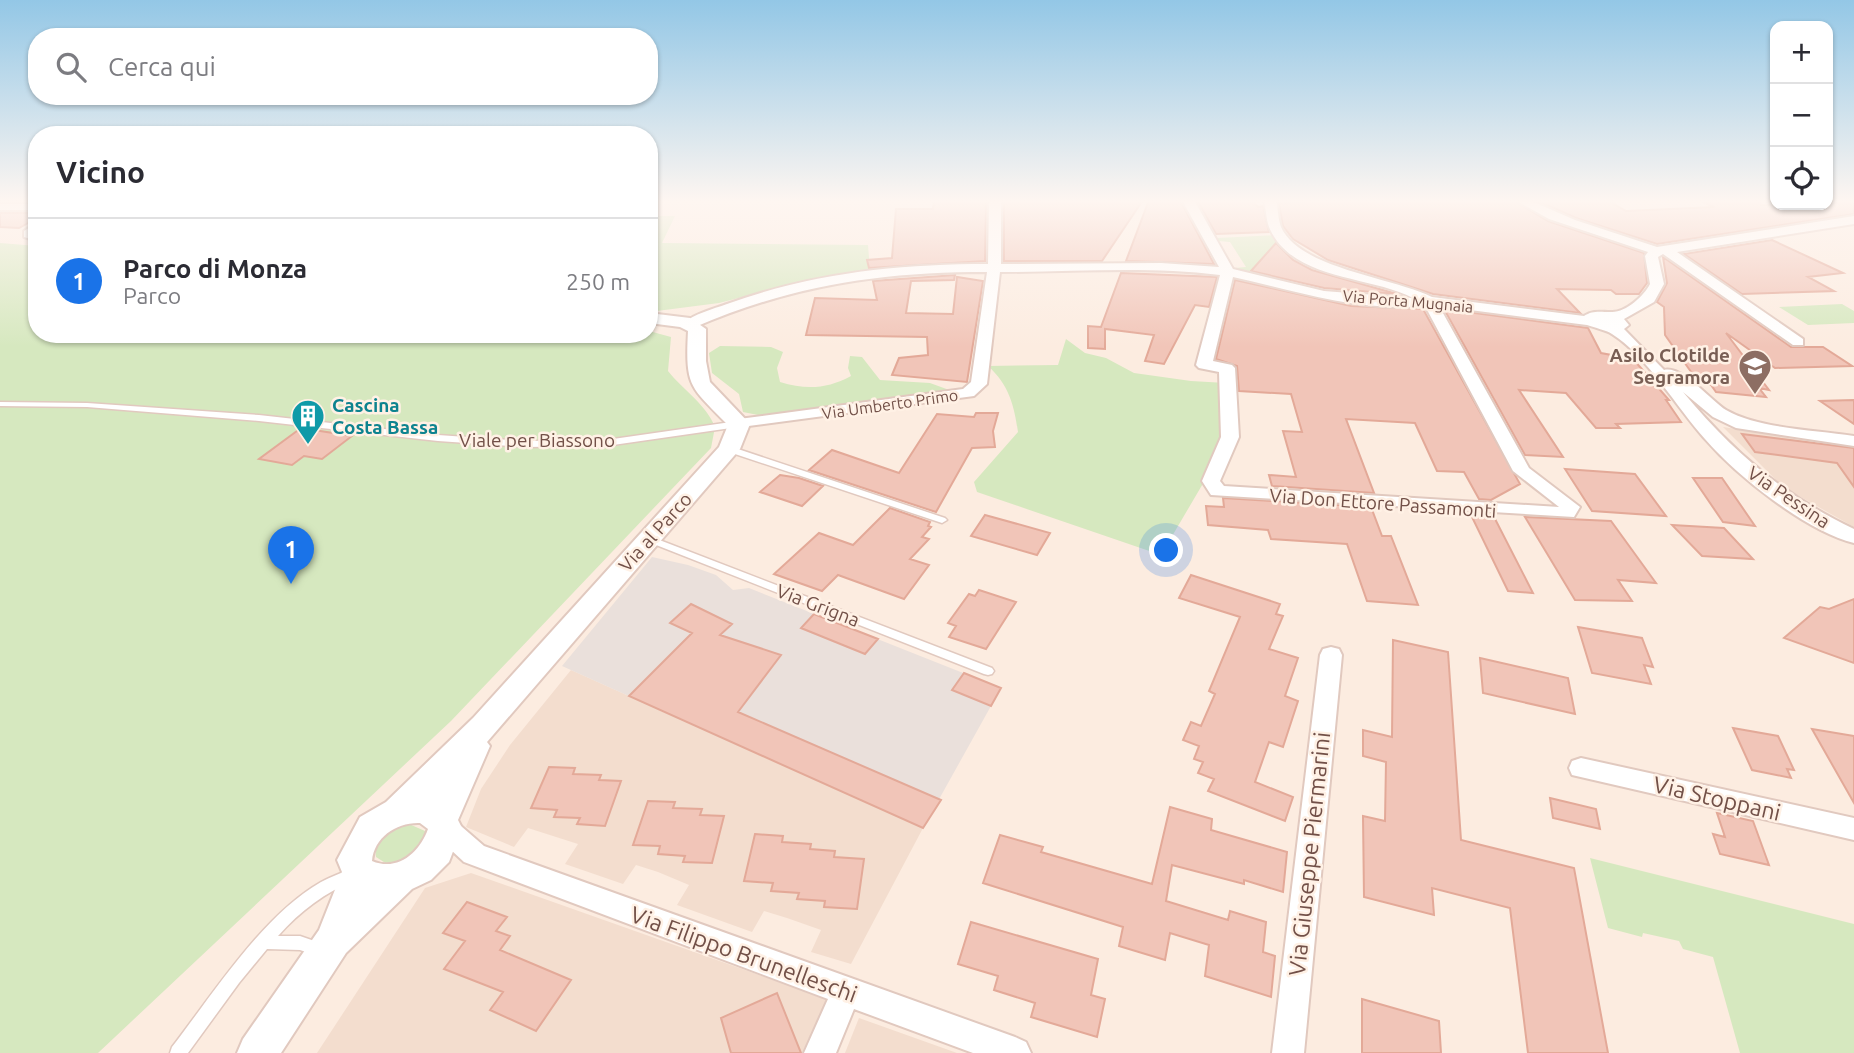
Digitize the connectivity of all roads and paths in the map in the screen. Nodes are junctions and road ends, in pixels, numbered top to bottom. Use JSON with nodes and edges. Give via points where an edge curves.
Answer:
{"nodes":[{"id":1,"x":994,"y":249,"type":"edge"},
{"id":2,"x":1216,"y":249,"type":"edge"},
{"id":3,"x":1290,"y":249,"type":"edge"},
{"id":4,"x":1666,"y":249,"type":"edge"},
{"id":5,"x":1660,"y":250,"type":"junction"},
{"id":6,"x":994,"y":269,"type":"junction"},
{"id":7,"x":1228,"y":272,"type":"junction"},
{"id":8,"x":1429,"y":301,"type":"junction"},
{"id":9,"x":659,"y":319,"type":"edge"},
{"id":10,"x":1615,"y":323,"type":"junction"},
{"id":11,"x":690,"y":324,"type":"junction"},
{"id":12,"x":1798,"y":342,"type":"dead end"},
{"id":13,"x":1637,"y":348,"type":"junction"},
{"id":14,"x":0,"y":404,"type":"edge"},
{"id":15,"x":739,"y":424,"type":"junction"},
{"id":16,"x":1854,"y":441,"type":"edge"},
{"id":17,"x":1702,"y":443,"type":"dead end"},
{"id":18,"x":729,"y":449,"type":"junction"},
{"id":19,"x":943,"y":520,"type":"dead end"},
{"id":20,"x":1854,"y":537,"type":"edge"},
{"id":21,"x":649,"y":539,"type":"junction"},
{"id":22,"x":1331,"y":655,"type":"dead end"},
{"id":23,"x":988,"y":671,"type":"dead end"},
{"id":24,"x":484,"y":726,"type":"junction"},
{"id":25,"x":1581,"y":768,"type":"dead end"},
{"id":26,"x":398,"y":811,"type":"junction"},
{"id":27,"x":443,"y":824,"type":"junction"},
{"id":28,"x":1854,"y":829,"type":"edge"},
{"id":29,"x":474,"y":854,"type":"junction"},
{"id":30,"x":360,"y":872,"type":"junction"},
{"id":31,"x":410,"y":873,"type":"junction"},
{"id":32,"x":264,"y":943,"type":"junction"},
{"id":33,"x":329,"y":946,"type":"junction"},
{"id":34,"x":846,"y":992,"type":"junction"},
{"id":35,"x":178,"y":1053,"type":"edge"},
{"id":36,"x":257,"y":1053,"type":"edge"},
{"id":37,"x":820,"y":1053,"type":"edge"},
{"id":38,"x":1016,"y":1053,"type":"edge"},
{"id":39,"x":1288,"y":1053,"type":"edge"}],
"edges":[{"from":1,"to":6,"type":"street","name":"Via Umberto Primo"},
{"from":2,"to":7,"type":"street"},
{"from":3,"to":8,"type":"street","via":[[1310,261]]},
{"from":4,"to":5,"type":"street"},
{"from":5,"to":10,"type":"street","via":[[1651,257],[1657,284],[1649,299]]},
{"from":5,"to":12,"type":"street"},
{"from":6,"to":7,"type":"street","name":"Via Porta Mugnaia","via":[[1150,267]]},
{"from":6,"to":11,"type":"street","via":[[817,281],[740,303]]},
{"from":6,"to":15,"type":"street","name":"Via Umberto Primo","via":[[979,384],[968,393]]},
{"from":7,"to":8,"type":"street","name":"Via Porta Mugnaia","via":[[1291,289]]},
{"from":7,"to":8,"type":"street","name":"Via Don Ettore Passamonti","via":[[1205,365],[1227,368],[1230,437],[1211,481],[1218,491],[1561,514],[1571,507],[1522,471]]},
{"from":8,"to":10,"type":"street","name":"Via Porta Mugnaia"},
{"from":9,"to":11,"type":"street"},
{"from":10,"to":13,"type":"street","name":"Via Pessina"},
{"from":11,"to":15,"type":"street","via":[[699,333],[695,361],[700,384]]},
{"from":13,"to":16,"type":"street","via":[[1732,420]]},
{"from":13,"to":17,"type":"street"},
{"from":13,"to":20,"type":"street","name":"Via Pessina","via":[[1712,437],[1755,478]]},
{"from":14,"to":15,"type":"lane","name":"Viale per Biassono","via":[[112,407],[526,444],[606,443]]},
{"from":15,"to":18,"type":"street","name":"Via al Parco"},
{"from":18,"to":19,"type":"lane"},
{"from":18,"to":21,"type":"street","name":"Via al Parco"},
{"from":21,"to":23,"type":"lane","name":"Via Grigna"},
{"from":21,"to":24,"type":"street","name":"Via al Parco"},
{"from":22,"to":39,"type":"street","name":"Via Giuseppe Piermarini"},
{"from":24,"to":26,"type":"street","name":"Via al Parco"},
{"from":24,"to":27,"type":"street","name":"Via al Parco"},
{"from":25,"to":28,"type":"street","name":"Via Stoppani"},
{"from":26,"to":27,"type":"street","via":[[427,809]]},
{"from":26,"to":30,"type":"street","via":[[378,821],[361,838],[354,860]]},
{"from":27,"to":29,"type":"street","name":"Via Filippo Brunelleschi"},
{"from":27,"to":31,"type":"street","via":[[437,852]]},
{"from":29,"to":31,"type":"street"},
{"from":29,"to":34,"type":"street","name":"Via Filippo Brunelleschi"},
{"from":30,"to":31,"type":"street","via":[[379,880]]},
{"from":30,"to":32,"type":"lane","via":[[334,880],[303,901]]},
{"from":30,"to":33,"type":"street"},
{"from":31,"to":33,"type":"street"},
{"from":32,"to":33,"type":"lane"},
{"from":32,"to":35,"type":"lane"},
{"from":33,"to":36,"type":"street"},
{"from":34,"to":37,"type":"street"},
{"from":34,"to":38,"type":"street","name":"Via Filippo Brunelleschi"}]}
